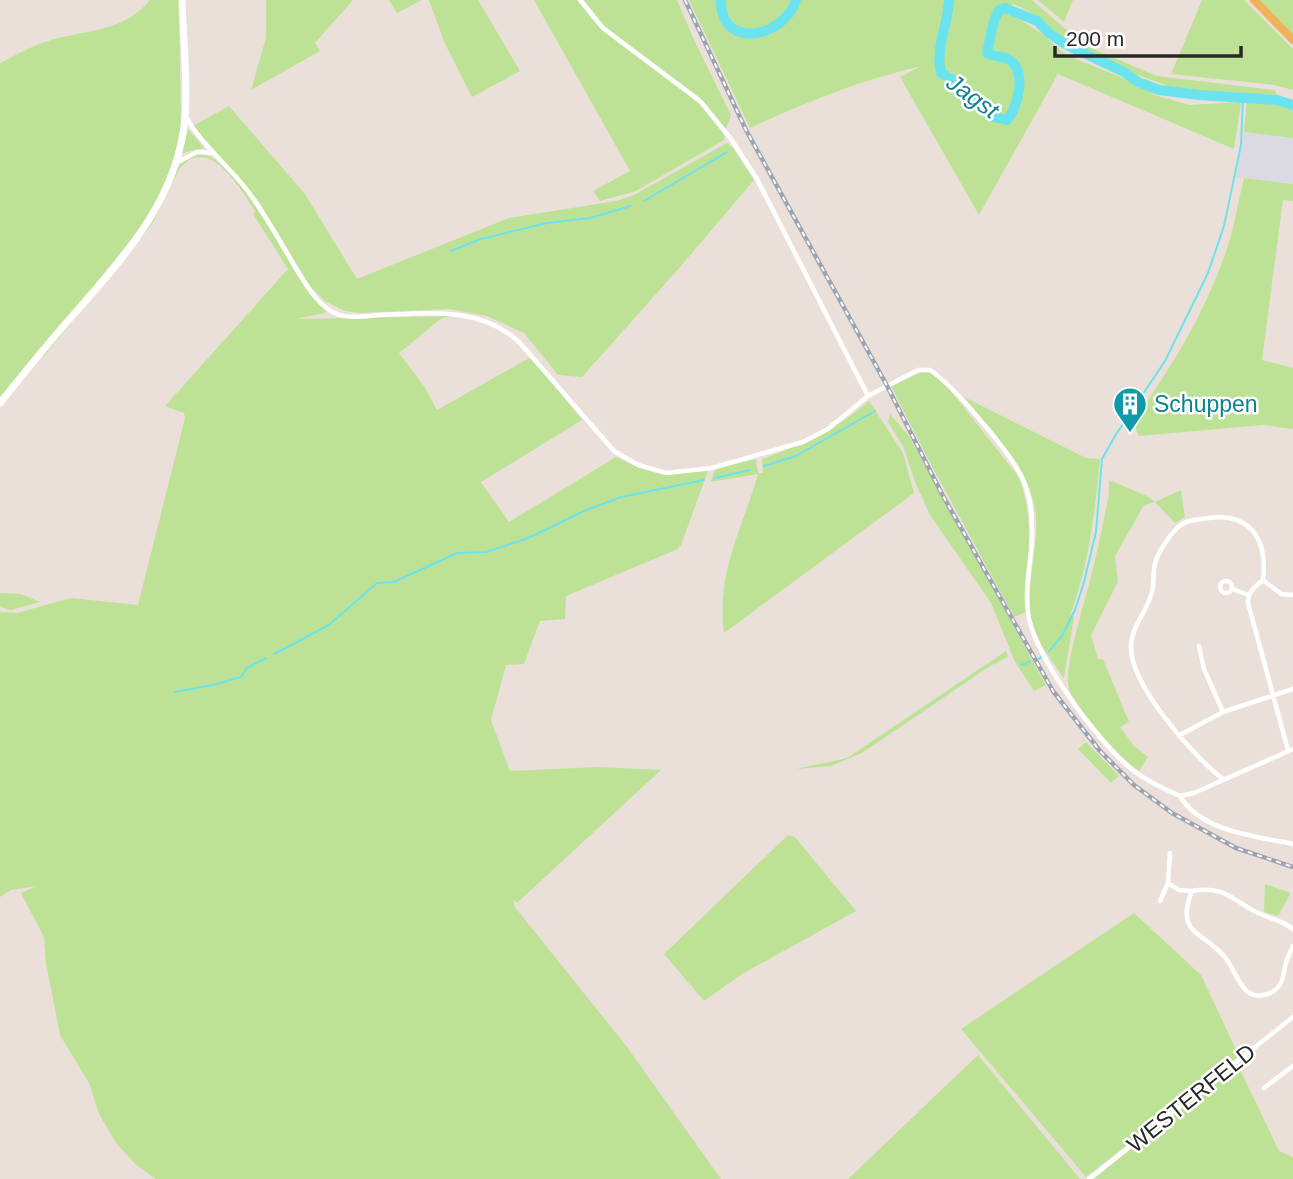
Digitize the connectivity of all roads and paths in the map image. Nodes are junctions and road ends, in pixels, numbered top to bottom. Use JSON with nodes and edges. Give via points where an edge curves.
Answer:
{"nodes":[{"id":1,"x":181,"y":0,"type":"edge"},
{"id":2,"x":580,"y":0,"type":"edge"},
{"id":3,"x":1254,"y":0,"type":"edge"},
{"id":4,"x":1293,"y":40,"type":"edge"},
{"id":5,"x":186,"y":116,"type":"junction"},
{"id":6,"x":214,"y":154,"type":"junction"},
{"id":7,"x":176,"y":163,"type":"junction"},
{"id":8,"x":868,"y":396,"type":"junction"},
{"id":9,"x":0,"y":403,"type":"edge"},
{"id":10,"x":1262,"y":580,"type":"junction"},
{"id":11,"x":1232,"y":589,"type":"dead end"},
{"id":12,"x":1248,"y":595,"type":"junction"},
{"id":13,"x":1293,"y":595,"type":"edge"},
{"id":14,"x":1199,"y":646,"type":"dead end"},
{"id":15,"x":1293,"y":690,"type":"edge"},
{"id":16,"x":1272,"y":696,"type":"junction"},
{"id":17,"x":1223,"y":712,"type":"junction"},
{"id":18,"x":1180,"y":736,"type":"junction"},
{"id":19,"x":1290,"y":749,"type":"edge"},
{"id":20,"x":1223,"y":779,"type":"junction"},
{"id":21,"x":1180,"y":796,"type":"junction"},
{"id":22,"x":1293,"y":844,"type":"edge"},
{"id":23,"x":1170,"y":853,"type":"dead end"},
{"id":24,"x":1167,"y":883,"type":"junction"},
{"id":25,"x":1192,"y":891,"type":"junction"},
{"id":26,"x":1160,"y":901,"type":"dead end"},
{"id":27,"x":1293,"y":929,"type":"edge"},
{"id":28,"x":1293,"y":946,"type":"edge"},
{"id":29,"x":1293,"y":1017,"type":"edge"},
{"id":30,"x":1291,"y":1068,"type":"edge"},
{"id":31,"x":1293,"y":1078,"type":"edge"},
{"id":32,"x":1264,"y":1088,"type":"dead end"},
{"id":33,"x":1089,"y":1179,"type":"edge"}],
"edges":[{"from":1,"to":5,"type":"main road"},
{"from":2,"to":8,"type":"street","via":[[603,28],[701,102],[731,139],[757,179]]},
{"from":3,"to":4,"type":"main road"},
{"from":5,"to":6,"type":"street"},
{"from":5,"to":7,"type":"main road"},
{"from":6,"to":7,"type":"street","via":[[197,152]]},
{"from":6,"to":8,"type":"street","via":[[246,189],[306,285],[337,314],[458,314],[502,328],[520,342],[614,451],[638,465],[666,473],[712,468],[803,442],[828,429]]},
{"from":7,"to":9,"type":"main road","via":[[145,229]]},
{"from":8,"to":21,"type":"street","via":[[918,370],[930,370],[947,384],[1018,470],[1030,503],[1028,612],[1032,630],[1067,691],[1120,760]]},
{"from":10,"to":12,"type":"street"},
{"from":10,"to":13,"type":"street","via":[[1281,594]]},
{"from":10,"to":18,"type":"street","via":[[1258,537],[1237,518],[1184,522],[1158,556],[1151,598],[1133,631],[1132,654],[1143,684]]},
{"from":11,"to":12,"type":"street"},
{"from":12,"to":16,"type":"street"},
{"from":14,"to":17,"type":"street"},
{"from":15,"to":16,"type":"street"},
{"from":16,"to":17,"type":"street"},
{"from":16,"to":19,"type":"street"},
{"from":17,"to":18,"type":"street"},
{"from":18,"to":20,"type":"street"},
{"from":19,"to":20,"type":"street"},
{"from":20,"to":21,"type":"street"},
{"from":21,"to":22,"type":"street","via":[[1187,808],[1214,824]]},
{"from":23,"to":24,"type":"street"},
{"from":24,"to":25,"type":"street"},
{"from":24,"to":26,"type":"street"},
{"from":25,"to":27,"type":"street","via":[[1207,888],[1232,895]]},
{"from":25,"to":28,"type":"street","via":[[1186,916],[1191,928],[1223,955],[1247,992],[1258,996],[1278,988]]},
{"from":29,"to":33,"type":"street","name":"WESTERFELD"},
{"from":30,"to":31,"type":"street"},
{"from":30,"to":32,"type":"street"}]}
